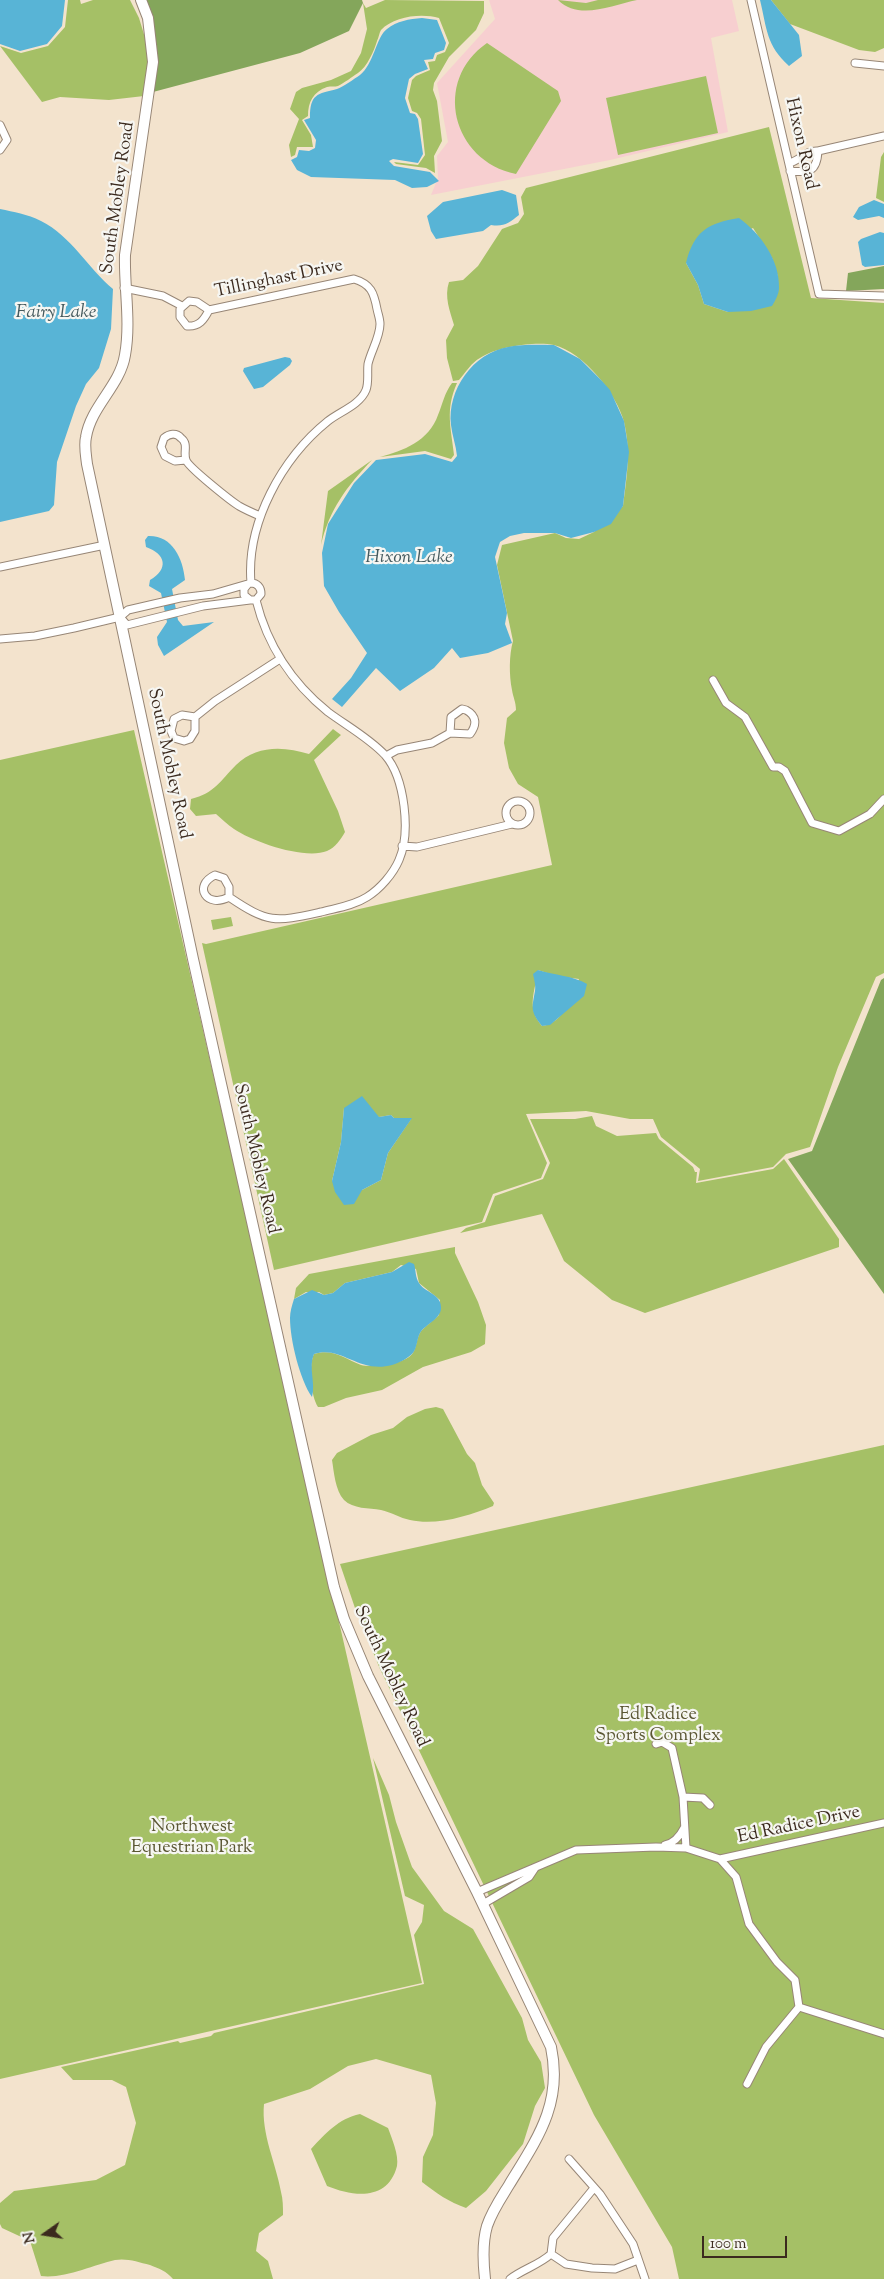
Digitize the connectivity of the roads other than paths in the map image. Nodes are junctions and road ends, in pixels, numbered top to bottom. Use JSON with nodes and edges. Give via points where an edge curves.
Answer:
{"nodes":[{"id":1,"x":141,"y":0,"type":"edge"},
{"id":2,"x":751,"y":0,"type":"edge"},
{"id":3,"x":855,"y":63,"type":"dead end"},
{"id":4,"x":884,"y":66,"type":"edge"},
{"id":5,"x":0,"y":125,"type":"edge"},
{"id":6,"x":884,"y":136,"type":"edge"},
{"id":7,"x":0,"y":150,"type":"edge"},
{"id":8,"x":818,"y":151,"type":"junction"},
{"id":9,"x":789,"y":163,"type":"junction"},
{"id":10,"x":790,"y":171,"type":"junction"},
{"id":11,"x":124,"y":288,"type":"junction"},
{"id":12,"x":884,"y":296,"type":"edge"},
{"id":13,"x":182,"y":306,"type":"junction"},
{"id":14,"x":209,"y":310,"type":"junction"},
{"id":15,"x":186,"y":460,"type":"dead end"},
{"id":16,"x":260,"y":516,"type":"junction"},
{"id":17,"x":106,"y":545,"type":"junction"},
{"id":18,"x":0,"y":567,"type":"edge"},
{"id":19,"x":249,"y":584,"type":"junction"},
{"id":20,"x":253,"y":600,"type":"junction"},
{"id":21,"x":168,"y":601,"type":"junction"},
{"id":22,"x":170,"y":613,"type":"junction"},
{"id":23,"x":120,"y":617,"type":"junction"},
{"id":24,"x":0,"y":640,"type":"edge"},
{"id":25,"x":280,"y":659,"type":"junction"},
{"id":26,"x":713,"y":680,"type":"dead end"},
{"id":27,"x":195,"y":718,"type":"dead end"},
{"id":28,"x":450,"y":733,"type":"dead end"},
{"id":29,"x":386,"y":756,"type":"junction"},
{"id":30,"x":884,"y":799,"type":"edge"},
{"id":31,"x":512,"y":824,"type":"dead end"},
{"id":32,"x":402,"y":846,"type":"junction"},
{"id":33,"x":229,"y":897,"type":"dead end"},
{"id":34,"x":656,"y":1744,"type":"dead end"},
{"id":35,"x":683,"y":1797,"type":"junction"},
{"id":36,"x":710,"y":1805,"type":"dead end"},
{"id":37,"x":884,"y":1823,"type":"edge"},
{"id":38,"x":685,"y":1825,"type":"junction"},
{"id":39,"x":656,"y":1847,"type":"junction"},
{"id":40,"x":686,"y":1848,"type":"junction"},
{"id":41,"x":720,"y":1859,"type":"junction"},
{"id":42,"x":536,"y":1868,"type":"junction"},
{"id":43,"x":477,"y":1892,"type":"junction"},
{"id":44,"x":483,"y":1904,"type":"junction"},
{"id":45,"x":799,"y":2007,"type":"junction"},
{"id":46,"x":884,"y":2034,"type":"edge"},
{"id":47,"x":747,"y":2084,"type":"dead end"},
{"id":48,"x":569,"y":2159,"type":"dead end"},
{"id":49,"x":594,"y":2188,"type":"junction"},
{"id":50,"x":551,"y":2254,"type":"junction"},
{"id":51,"x":638,"y":2260,"type":"junction"},
{"id":52,"x":485,"y":2279,"type":"edge"},
{"id":53,"x":510,"y":2279,"type":"edge"},
{"id":54,"x":645,"y":2279,"type":"edge"}],
"edges":[{"from":1,"to":11,"type":"street","name":"South Mobley Road","via":[[148,18],[153,62],[125,254]]},
{"from":2,"to":9,"type":"street","name":"Hixon Road"},
{"from":3,"to":4,"type":"street"},
{"from":5,"to":7,"type":"street","via":[[7,140]]},
{"from":6,"to":8,"type":"street"},
{"from":8,"to":9,"type":"street","via":[[807,152],[796,162]]},
{"from":8,"to":10,"type":"street","via":[[817,163],[812,170]]},
{"from":9,"to":10,"type":"street","name":"Hixon Road"},
{"from":10,"to":12,"type":"street","name":"Hixon Road","via":[[819,294]]},
{"from":11,"to":13,"type":"street","via":[[163,296]]},
{"from":11,"to":17,"type":"street","name":"South Mobley Road","via":[[125,355],[120,374],[92,418],[86,436],[87,464]]},
{"from":13,"to":14,"type":"street","name":"Tillinghast Drive","via":[[189,301],[197,302]]},
{"from":13,"to":14,"type":"street","name":"Tillinghast Drive","via":[[180,316],[187,326],[198,325]]},
{"from":14,"to":16,"type":"street","name":"Tillinghast Drive","via":[[354,279],[371,287],[375,296],[380,324],[368,366],[366,391],[355,403],[328,421],[297,452],[281,474]]},
{"from":15,"to":16,"type":"street","via":[[234,502]]},
{"from":16,"to":19,"type":"street","name":"Tillinghast Drive"},
{"from":17,"to":18,"type":"street"},
{"from":17,"to":23,"type":"street","name":"South Mobley Road"},
{"from":19,"to":20,"type":"street","name":"Tillinghast Drive","via":[[244,592]]},
{"from":19,"to":20,"type":"street","name":"Tillinghast Drive","via":[[260,588],[260,596]]},
{"from":19,"to":21,"type":"street"},
{"from":20,"to":22,"type":"street"},
{"from":20,"to":25,"type":"street","name":"Tillinghast Drive"},
{"from":21,"to":22,"type":"street"},
{"from":21,"to":23,"type":"street","via":[[128,610]]},
{"from":22,"to":23,"type":"street","via":[[127,625]]},
{"from":23,"to":24,"type":"street","via":[[35,636]]},
{"from":23,"to":43,"type":"street","name":"South Mobley Road","via":[[334,1587],[368,1676]]},
{"from":25,"to":27,"type":"street","via":[[215,701]]},
{"from":25,"to":29,"type":"street","name":"Tillinghast Drive","via":[[328,712]]},
{"from":26,"to":30,"type":"street","via":[[726,703],[745,717],[773,767],[785,771],[812,823],[840,831],[870,814]]},
{"from":28,"to":29,"type":"street","via":[[432,743],[397,750]]},
{"from":29,"to":32,"type":"street","name":"Tillinghast Drive","via":[[403,791],[406,825]]},
{"from":31,"to":32,"type":"street","via":[[418,846]]},
{"from":32,"to":33,"type":"street","name":"Tillinghast Drive","via":[[400,859],[386,880],[367,897],[347,906],[284,920],[252,912]]},
{"from":34,"to":35,"type":"street","via":[[662,1742],[672,1748]]},
{"from":35,"to":36,"type":"street","via":[[703,1798]]},
{"from":35,"to":38,"type":"street"},
{"from":37,"to":41,"type":"street","name":"Ed Radice Drive"},
{"from":38,"to":39,"type":"street","via":[[671,1844]]},
{"from":38,"to":40,"type":"street"},
{"from":39,"to":40,"type":"street","name":"Ed Radice Drive"},
{"from":39,"to":42,"type":"street","name":"Ed Radice Drive","via":[[576,1850]]},
{"from":40,"to":41,"type":"street","name":"Ed Radice Drive"},
{"from":41,"to":45,"type":"street","name":"Ed Radice Drive","via":[[736,1877],[750,1924],[776,1962],[795,1980]]},
{"from":42,"to":43,"type":"street","name":"Ed Radice Drive","via":[[524,1870]]},
{"from":42,"to":44,"type":"street","via":[[529,1877]]},
{"from":43,"to":44,"type":"street","name":"South Mobley Road"},
{"from":44,"to":52,"type":"street","name":"South Mobley Road","via":[[546,2033],[555,2065],[555,2089],[549,2114],[487,2226]]},
{"from":45,"to":46,"type":"street"},
{"from":45,"to":47,"type":"street","via":[[766,2047]]},
{"from":48,"to":49,"type":"street"},
{"from":49,"to":50,"type":"street","via":[[553,2238]]},
{"from":49,"to":51,"type":"street","via":[[633,2244]]},
{"from":50,"to":51,"type":"street","via":[[566,2264],[592,2268],[615,2269]]},
{"from":50,"to":53,"type":"street"},
{"from":51,"to":54,"type":"street"}]}
